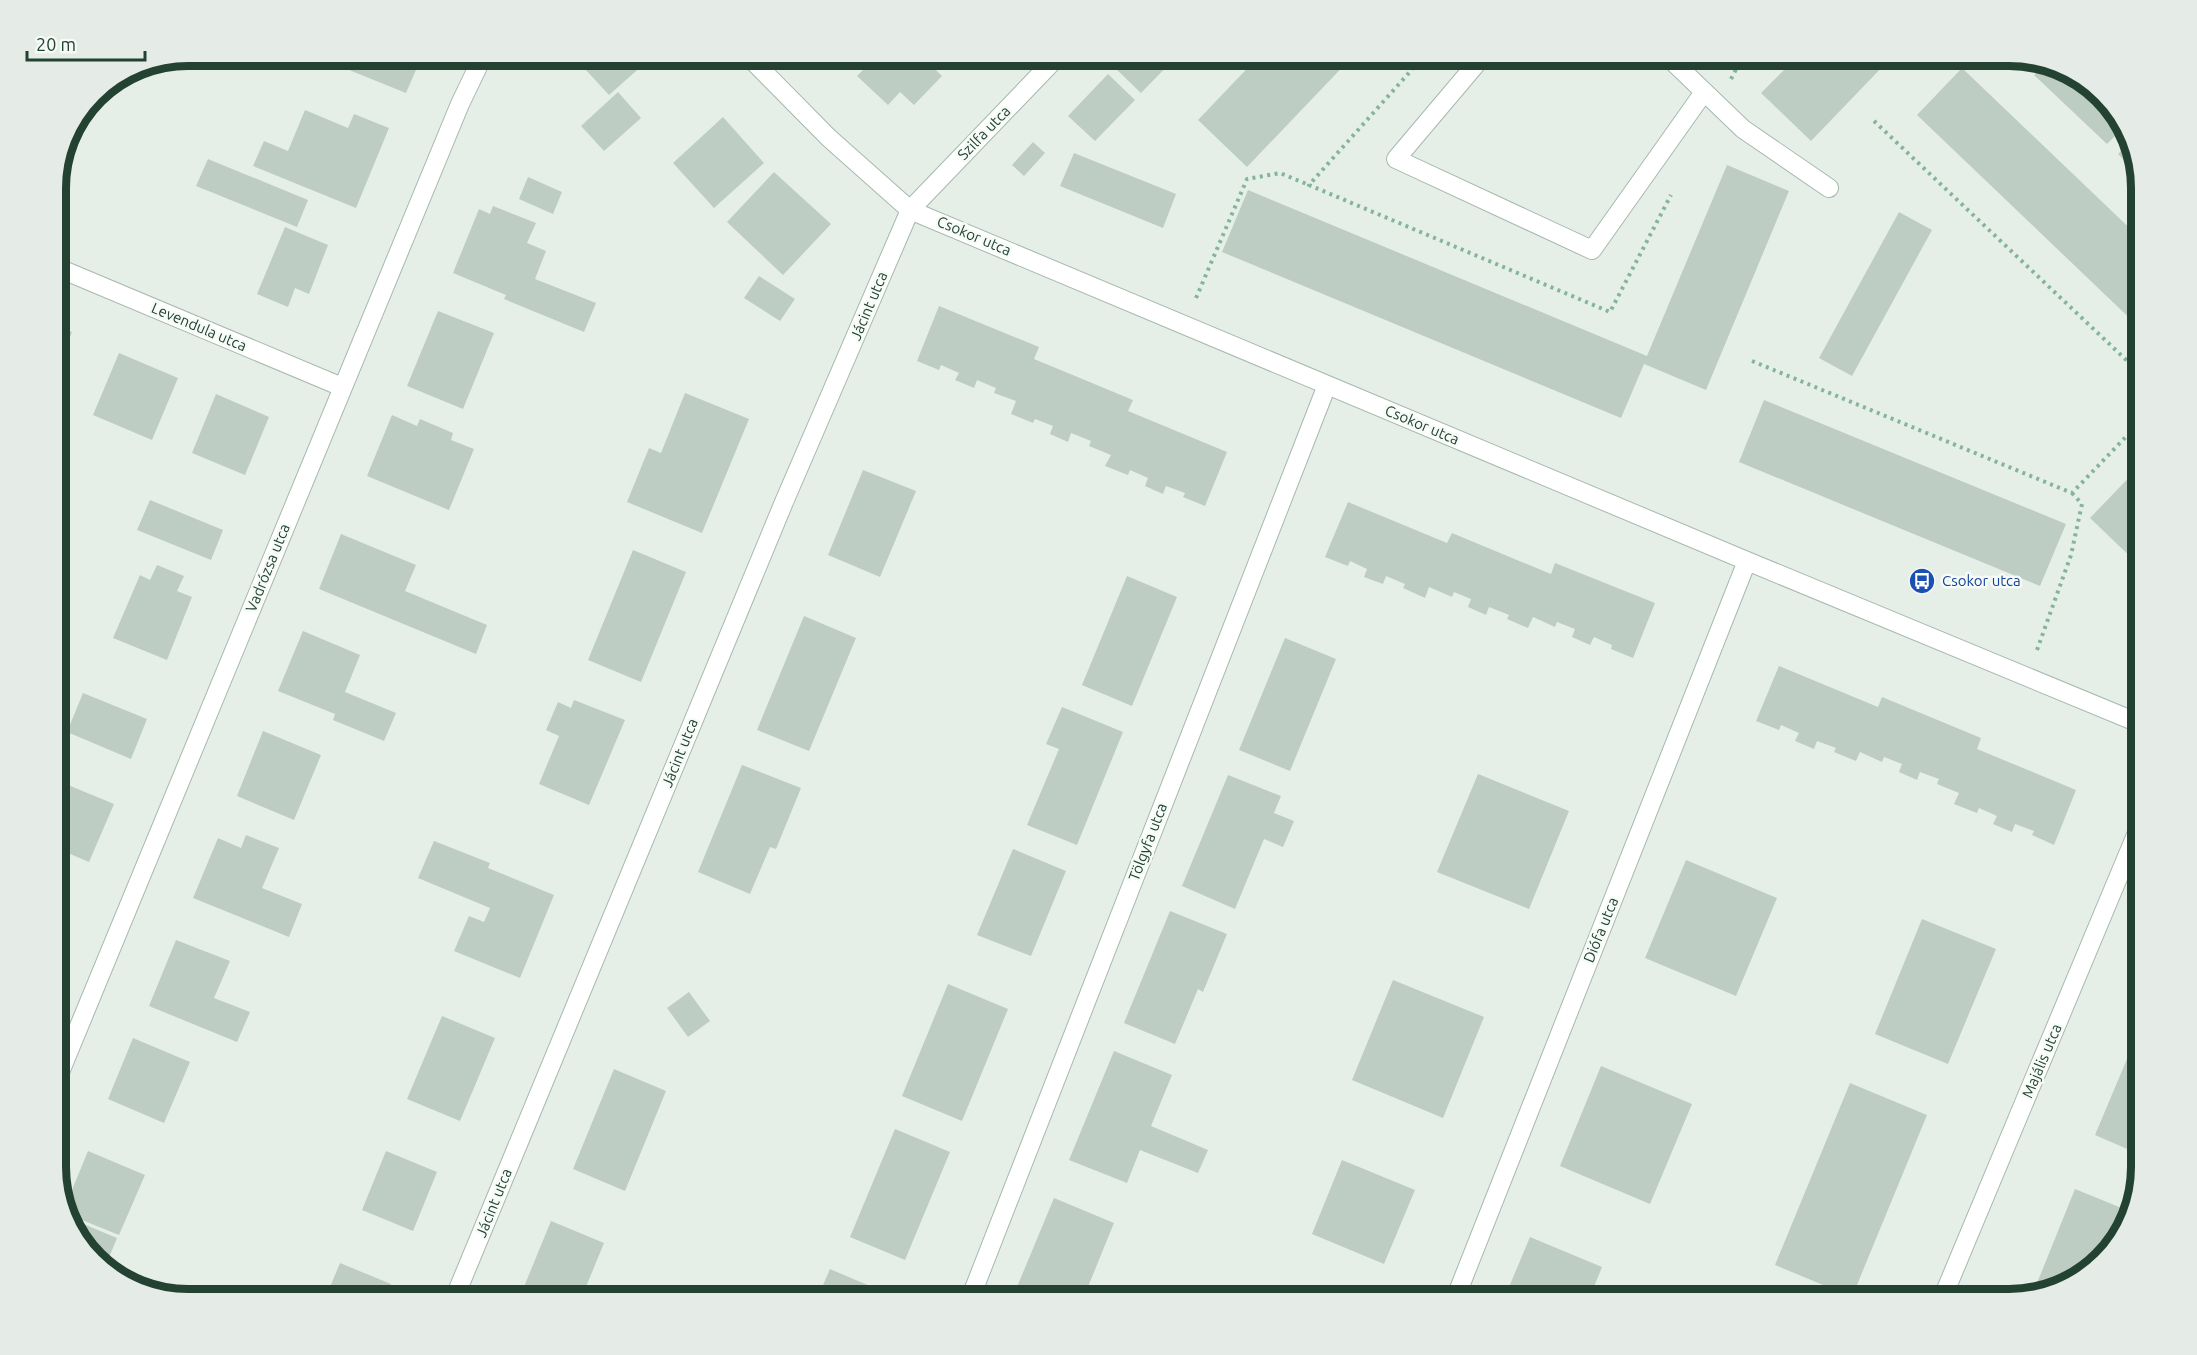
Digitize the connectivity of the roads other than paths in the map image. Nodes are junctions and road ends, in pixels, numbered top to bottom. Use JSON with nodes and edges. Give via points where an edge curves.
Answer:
{"nodes":[{"id":1,"x":478,"y":66,"type":"edge"},
{"id":2,"x":758,"y":66,"type":"edge"},
{"id":3,"x":1048,"y":66,"type":"edge"},
{"id":4,"x":1475,"y":66,"type":"edge"},
{"id":5,"x":1677,"y":66,"type":"edge"},
{"id":6,"x":1704,"y":92,"type":"junction"},
{"id":7,"x":1829,"y":188,"type":"dead end"},
{"id":8,"x":910,"y":210,"type":"junction"},
{"id":9,"x":66,"y":271,"type":"edge"},
{"id":10,"x":1327,"y":385,"type":"junction"},
{"id":11,"x":342,"y":387,"type":"junction"},
{"id":12,"x":1747,"y":561,"type":"junction"},
{"id":13,"x":2131,"y":720,"type":"edge"},
{"id":14,"x":2131,"y":847,"type":"edge"},
{"id":15,"x":66,"y":1058,"type":"edge"},
{"id":16,"x":458,"y":1289,"type":"edge"},
{"id":17,"x":974,"y":1289,"type":"edge"},
{"id":18,"x":1459,"y":1289,"type":"edge"},
{"id":19,"x":1946,"y":1289,"type":"edge"}],
"edges":[{"from":1,"to":11,"type":"street","name":"Vadrózsa utca"},
{"from":2,"to":8,"type":"street","name":"Csokor utca","via":[[829,138]]},
{"from":3,"to":8,"type":"street","name":"Szilfa utca"},
{"from":4,"to":6,"type":"street","via":[[1396,159],[1592,250]]},
{"from":5,"to":6,"type":"street"},
{"from":6,"to":7,"type":"street","via":[[1743,129]]},
{"from":8,"to":10,"type":"street","name":"Csokor utca"},
{"from":8,"to":16,"type":"street","name":"Jácint utca","via":[[784,502]]},
{"from":9,"to":11,"type":"street","name":"Levendula utca"},
{"from":10,"to":12,"type":"street","name":"Csokor utca"},
{"from":10,"to":17,"type":"street","name":"Tölgyfa utca"},
{"from":11,"to":15,"type":"street","name":"Vadrózsa utca"},
{"from":12,"to":13,"type":"street","name":"Csokor utca"},
{"from":12,"to":18,"type":"street","name":"Diófa utca"},
{"from":14,"to":19,"type":"street","name":"Majális utca"}]}
